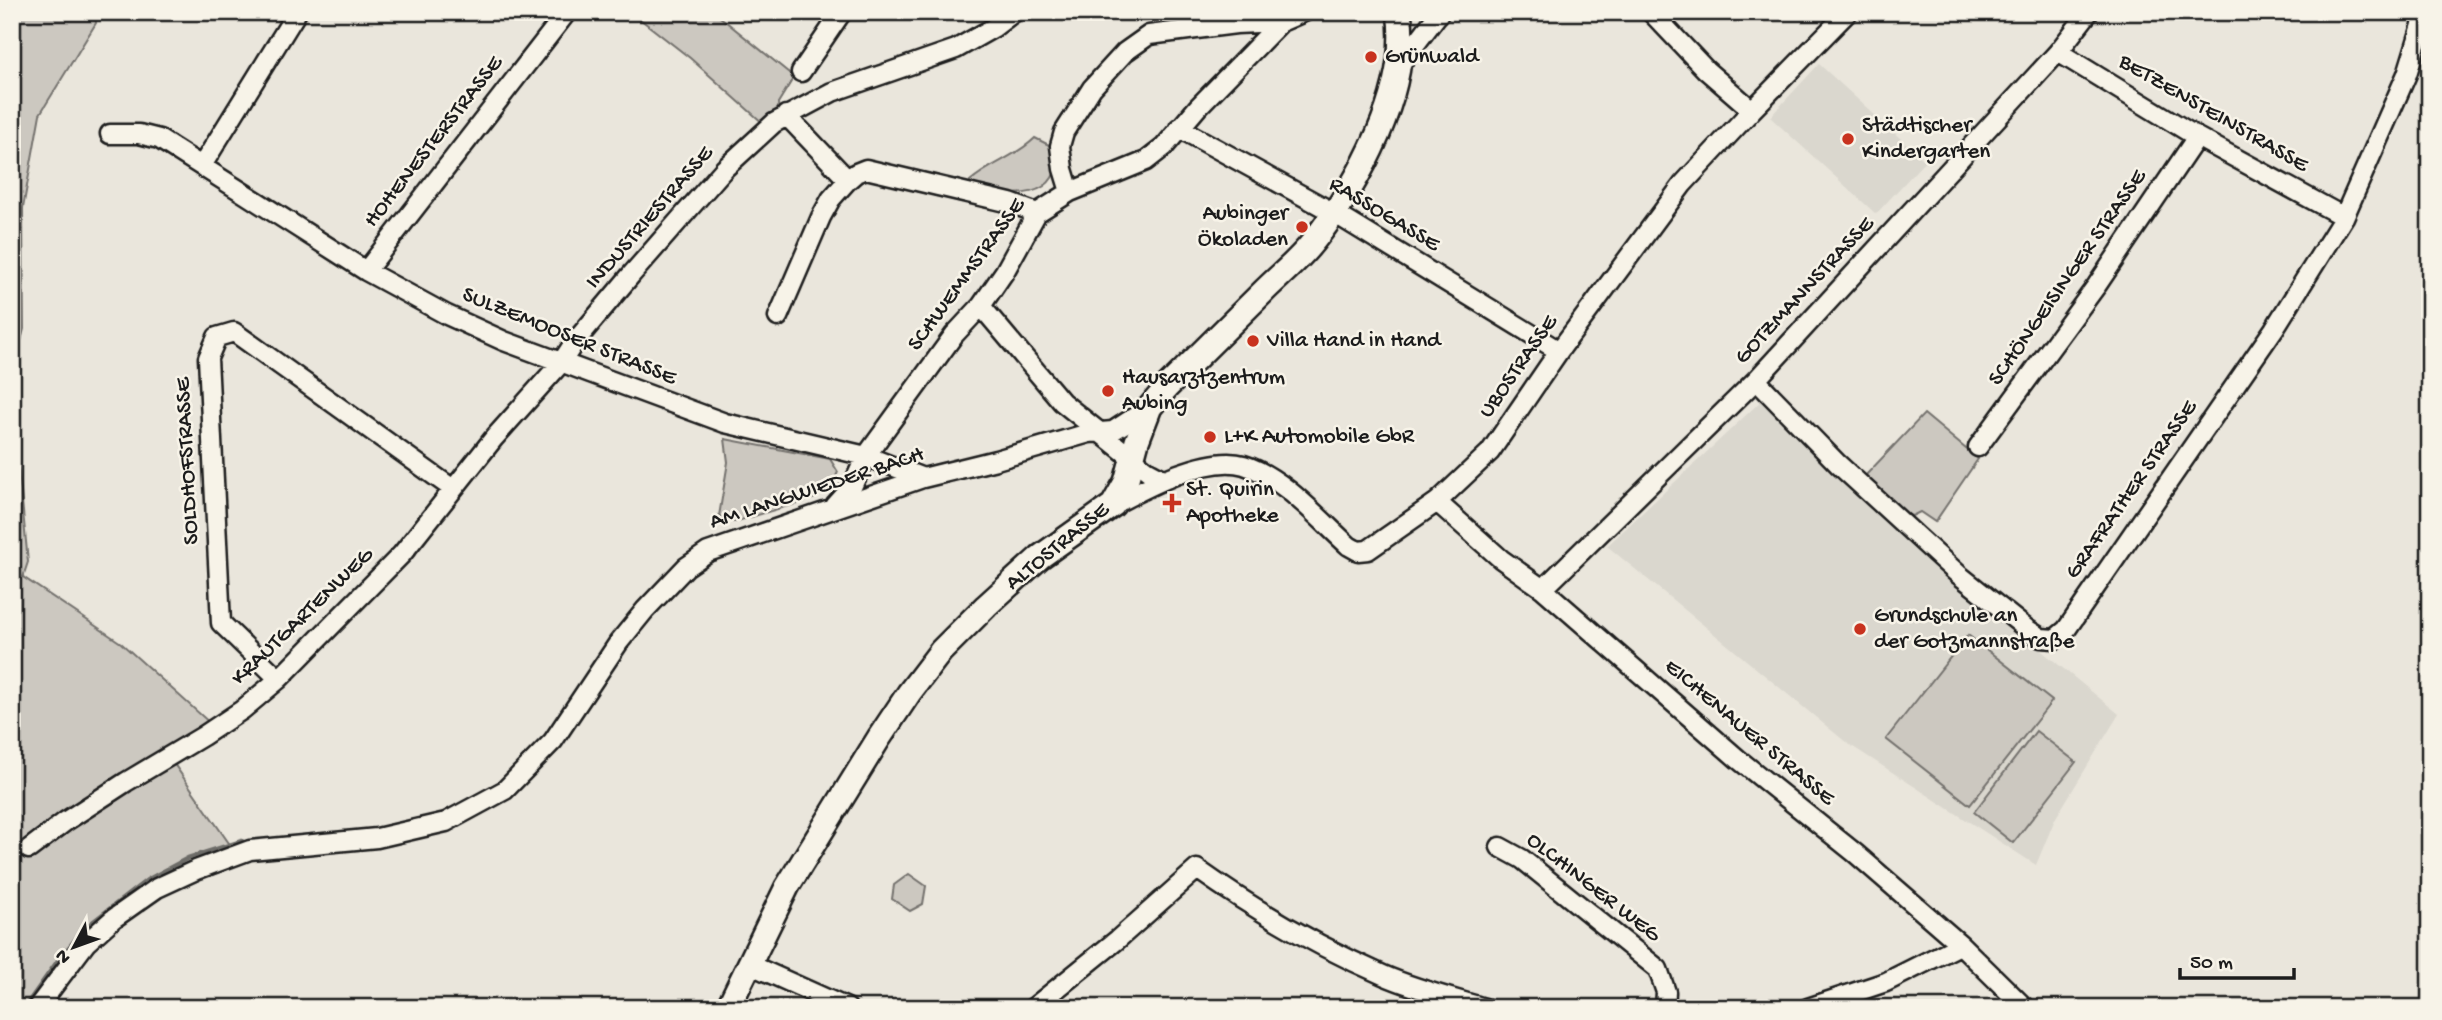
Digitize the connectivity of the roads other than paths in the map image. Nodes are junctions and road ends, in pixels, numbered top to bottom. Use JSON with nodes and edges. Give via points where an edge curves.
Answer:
{"nodes":[{"id":1,"x":297,"y":12,"type":"edge"},
{"id":2,"x":567,"y":12,"type":"edge"},
{"id":3,"x":842,"y":12,"type":"edge"},
{"id":4,"x":1014,"y":12,"type":"edge"},
{"id":5,"x":1304,"y":12,"type":"edge"},
{"id":6,"x":1399,"y":12,"type":"edge"},
{"id":7,"x":1440,"y":12,"type":"edge"},
{"id":8,"x":1651,"y":12,"type":"edge"},
{"id":9,"x":1848,"y":12,"type":"edge"},
{"id":10,"x":2089,"y":12,"type":"edge"},
{"id":11,"x":2426,"y":12,"type":"edge"},
{"id":12,"x":1281,"y":22,"type":"junction"},
{"id":13,"x":2058,"y":52,"type":"junction"},
{"id":14,"x":1398,"y":67,"type":"junction"},
{"id":15,"x":801,"y":72,"type":"dead end"},
{"id":16,"x":1752,"y":110,"type":"junction"},
{"id":17,"x":786,"y":115,"type":"junction"},
{"id":18,"x":1179,"y":128,"type":"junction"},
{"id":19,"x":110,"y":134,"type":"dead end"},
{"id":20,"x":2197,"y":137,"type":"junction"},
{"id":21,"x":203,"y":164,"type":"junction"},
{"id":22,"x":848,"y":180,"type":"junction"},
{"id":23,"x":1070,"y":192,"type":"junction"},
{"id":24,"x":1334,"y":213,"type":"junction"},
{"id":25,"x":1037,"y":214,"type":"junction"},
{"id":26,"x":2344,"y":217,"type":"junction"},
{"id":27,"x":366,"y":271,"type":"junction"},
{"id":28,"x":981,"y":306,"type":"junction"},
{"id":29,"x":778,"y":317,"type":"dead end"},
{"id":30,"x":1559,"y":351,"type":"junction"},
{"id":31,"x":561,"y":363,"type":"junction"},
{"id":32,"x":1756,"y":380,"type":"junction"},
{"id":33,"x":1150,"y":407,"type":"junction"},
{"id":34,"x":1100,"y":433,"type":"junction"},
{"id":35,"x":1979,"y":447,"type":"dead end"},
{"id":36,"x":866,"y":456,"type":"junction"},
{"id":37,"x":1133,"y":457,"type":"junction"},
{"id":38,"x":923,"y":478,"type":"junction"},
{"id":39,"x":1163,"y":479,"type":"junction"},
{"id":40,"x":453,"y":489,"type":"junction"},
{"id":41,"x":1437,"y":502,"type":"junction"},
{"id":42,"x":1113,"y":505,"type":"junction"},
{"id":43,"x":833,"y":508,"type":"junction"},
{"id":44,"x":1542,"y":589,"type":"junction"},
{"id":45,"x":279,"y":679,"type":"junction"},
{"id":46,"x":1500,"y":847,"type":"dead end"},
{"id":47,"x":29,"y":849,"type":"dead end"},
{"id":48,"x":1960,"y":943,"type":"junction"},
{"id":49,"x":749,"y":964,"type":"junction"},
{"id":50,"x":37,"y":1008,"type":"edge"},
{"id":51,"x":728,"y":1008,"type":"edge"},
{"id":52,"x":847,"y":1008,"type":"edge"},
{"id":53,"x":1032,"y":1008,"type":"edge"},
{"id":54,"x":1485,"y":1008,"type":"edge"},
{"id":55,"x":1665,"y":1008,"type":"edge"},
{"id":56,"x":1808,"y":1008,"type":"edge"},
{"id":57,"x":2025,"y":1008,"type":"edge"}],
"edges":[{"from":1,"to":21,"type":"street"},
{"from":2,"to":27,"type":"street","name":"HOHENESTERSTRASSE"},
{"from":3,"to":15,"type":"street"},
{"from":4,"to":17,"type":"street","name":"INDUSTRIESTRASSE","via":[[956,49],[832,92]]},
{"from":5,"to":12,"type":"street"},
{"from":6,"to":14,"type":"main road","name":"ALTOSTRASSE"},
{"from":7,"to":14,"type":"street"},
{"from":8,"to":16,"type":"street"},
{"from":9,"to":16,"type":"street","name":"UBOSTRASSE"},
{"from":10,"to":13,"type":"street","name":"GOTZMANNSTRASSE"},
{"from":11,"to":26,"type":"street","name":"GRAFRATHER STRASSE","via":[[2407,74]]},
{"from":12,"to":18,"type":"street","name":"SCHWEMMSTRASSE"},
{"from":12,"to":23,"type":"street","via":[[1149,35],[1125,52],[1092,88],[1064,132],[1060,146]]},
{"from":13,"to":20,"type":"street","name":"BETZENSTEINSTRASSE"},
{"from":13,"to":32,"type":"street","name":"GOTZMANNSTRASSE"},
{"from":14,"to":24,"type":"main road","name":"ALTOSTRASSE","via":[[1386,115]]},
{"from":16,"to":30,"type":"street","name":"UBOSTRASSE","via":[[1683,184]]},
{"from":17,"to":22,"type":"street"},
{"from":17,"to":31,"type":"street","name":"INDUSTRIESTRASSE","via":[[724,169]]},
{"from":18,"to":23,"type":"street","name":"SCHWEMMSTRASSE","via":[[1146,161]]},
{"from":18,"to":24,"type":"street","name":"RASSOGASSE"},
{"from":19,"to":21,"type":"street","name":"SULZEMOOSER STRASSE","via":[[159,139]]},
{"from":20,"to":26,"type":"street","name":"BETZENSTEINSTRASSE"},
{"from":20,"to":35,"type":"street","name":"SCHÖNGEISINGER STRASSE"},
{"from":21,"to":27,"type":"street","name":"SULZEMOOSER STRASSE"},
{"from":22,"to":25,"type":"street","via":[[866,169],[1010,203]]},
{"from":22,"to":29,"type":"street","via":[[821,217]]},
{"from":23,"to":25,"type":"street","name":"SCHWEMMSTRASSE"},
{"from":24,"to":30,"type":"street","name":"RASSOGASSE"},
{"from":24,"to":33,"type":"main road","name":"ALTOSTRASSE","via":[[1310,245]]},
{"from":25,"to":28,"type":"street","name":"SCHWEMMSTRASSE"},
{"from":26,"to":32,"type":"street","name":"GRAFRATHER STRASSE","via":[[2274,329],[2066,630],[2055,639],[2041,638],[2027,629],[1958,574],[1838,464]]},
{"from":27,"to":31,"type":"street","name":"SULZEMOOSER STRASSE","via":[[446,315]]},
{"from":28,"to":34,"type":"street","via":[[1062,402]]},
{"from":28,"to":36,"type":"street","name":"SCHWEMMSTRASSE","via":[[954,335]]},
{"from":30,"to":41,"type":"street","name":"UBOSTRASSE","via":[[1490,452]]},
{"from":31,"to":36,"type":"street","name":"SULZEMOOSER STRASSE","via":[[724,423]]},
{"from":31,"to":40,"type":"street","name":"KRAUTGARTENWEG"},
{"from":32,"to":44,"type":"street","name":"GOTZMANNSTRASSE"},
{"from":33,"to":34,"type":"street","name":"AM LANGWIEDER BACH","via":[[1121,427]]},
{"from":33,"to":37,"type":"main road","name":"ALTOSTRASSE"},
{"from":34,"to":37,"type":"street"},
{"from":34,"to":38,"type":"street","name":"AM LANGWIEDER BACH"},
{"from":36,"to":38,"type":"street","name":"SULZEMOOSER STRASSE"},
{"from":36,"to":43,"type":"street","name":"SCHWEMMSTRASSE","via":[[852,487]]},
{"from":37,"to":39,"type":"street"},
{"from":37,"to":42,"type":"main road","name":"ALTOSTRASSE"},
{"from":38,"to":43,"type":"street","name":"AM LANGWIEDER BACH"},
{"from":39,"to":41,"type":"street","name":"UBOSTRASSE","via":[[1222,462],[1243,464],[1276,481],[1358,551],[1368,551]]},
{"from":39,"to":42,"type":"street","name":"UBOSTRASSE"},
{"from":40,"to":45,"type":"street","name":"KRAUTGARTENWEG","via":[[402,554]]},
{"from":40,"to":45,"type":"street","name":"SOLDHOFSTRASSE","via":[[234,332],[217,337],[208,358],[221,623]]},
{"from":41,"to":44,"type":"street","name":"EICHENAUER STRASSE"},
{"from":42,"to":49,"type":"main road","name":"ALTOSTRASSE","via":[[1040,557],[941,651],[822,830]]},
{"from":43,"to":50,"type":"street","name":"AM LANGWIEDER BACH","via":[[708,552],[686,568],[619,642],[553,741],[505,790],[446,822],[377,838],[250,850],[157,887],[86,943]]},
{"from":44,"to":48,"type":"street","name":"EICHENAUER STRASSE"},
{"from":45,"to":47,"type":"street","name":"KRAUTGARTENWEG","via":[[204,736],[125,782]]},
{"from":46,"to":55,"type":"street","name":"OLCHINGER WEG","via":[[1522,859],[1658,970],[1666,992]]},
{"from":48,"to":56,"type":"street","via":[[1886,982]]},
{"from":48,"to":57,"type":"street","name":"EICHENAUER STRASSE"},
{"from":49,"to":51,"type":"main road","name":"ALTOSTRASSE"},
{"from":49,"to":52,"type":"street"},
{"from":53,"to":54,"type":"street","via":[[1197,869],[1247,905],[1385,976]]}]}
